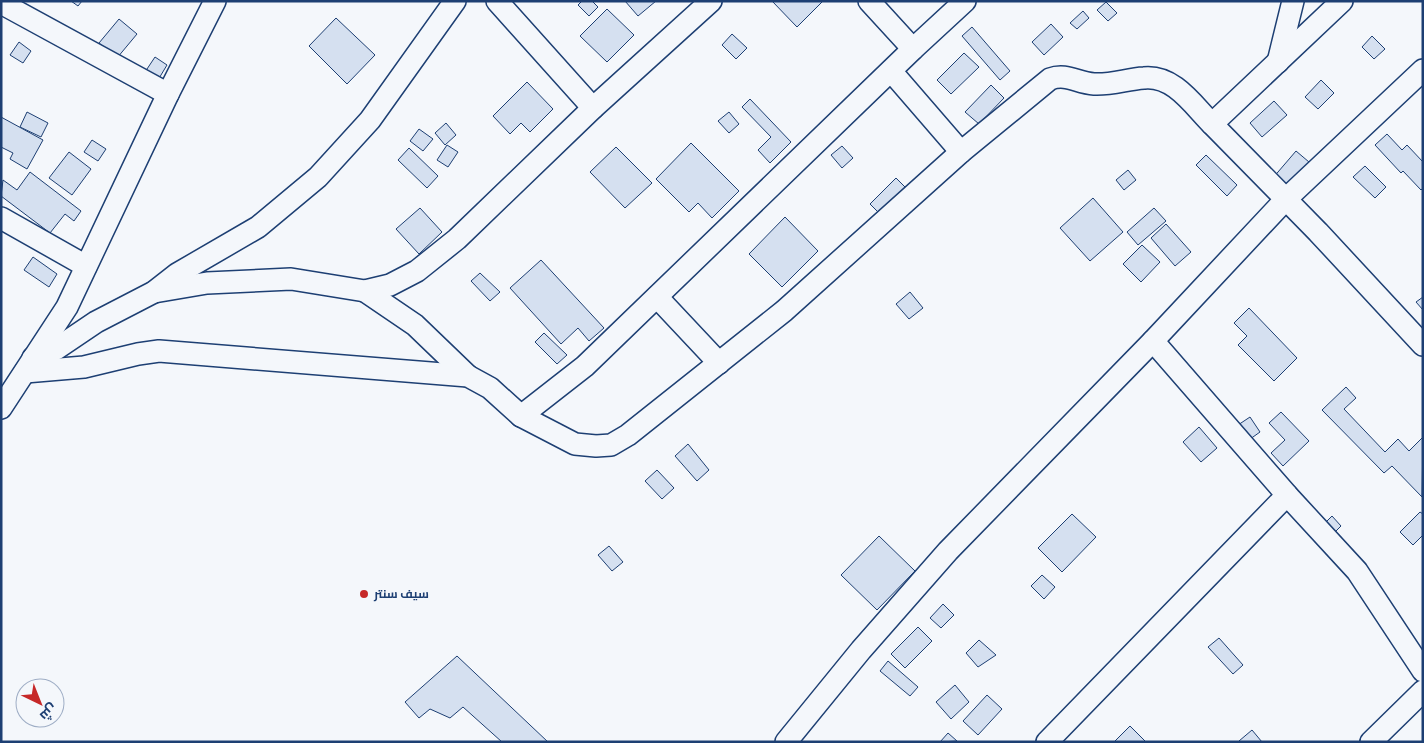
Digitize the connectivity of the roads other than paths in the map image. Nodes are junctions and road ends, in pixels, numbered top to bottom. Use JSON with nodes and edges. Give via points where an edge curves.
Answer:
{"nodes":[{"id":1,"x":215,"y":1,"type":"edge"},
{"id":2,"x":455,"y":1,"type":"edge"},
{"id":3,"x":497,"y":1,"type":"edge"},
{"id":4,"x":711,"y":1,"type":"edge"},
{"id":5,"x":869,"y":1,"type":"edge"},
{"id":6,"x":965,"y":1,"type":"edge"},
{"id":7,"x":1293,"y":1,"type":"edge"},
{"id":8,"x":1342,"y":1,"type":"edge"},
{"id":9,"x":1,"y":3,"type":"edge"},
{"id":10,"x":913,"y":49,"type":"junction"},
{"id":11,"x":1278,"y":62,"type":"junction"},
{"id":12,"x":1423,"y":70,"type":"edge"},
{"id":13,"x":891,"y":71,"type":"junction"},
{"id":14,"x":168,"y":94,"type":"junction"},
{"id":15,"x":593,"y":108,"type":"junction"},
{"id":16,"x":1212,"y":124,"type":"junction"},
{"id":17,"x":961,"y":152,"type":"junction"},
{"id":18,"x":1286,"y":199,"type":"junction"},
{"id":19,"x":1,"y":218,"type":"edge"},
{"id":20,"x":86,"y":266,"type":"junction"},
{"id":21,"x":365,"y":291,"type":"junction"},
{"id":22,"x":154,"y":292,"type":"junction"},
{"id":23,"x":657,"y":297,"type":"junction"},
{"id":24,"x":1153,"y":341,"type":"junction"},
{"id":25,"x":1423,"y":345,"type":"edge"},
{"id":26,"x":719,"y":363,"type":"junction"},
{"id":27,"x":29,"y":365,"type":"junction"},
{"id":28,"x":468,"y":376,"type":"junction"},
{"id":29,"x":1,"y":408,"type":"edge"},
{"id":30,"x":521,"y":416,"type":"junction"},
{"id":31,"x":1287,"y":495,"type":"junction"},
{"id":32,"x":1423,"y":671,"type":"edge"},
{"id":33,"x":1423,"y":691,"type":"edge"},
{"id":34,"x":786,"y":742,"type":"edge"},
{"id":35,"x":1047,"y":742,"type":"edge"},
{"id":36,"x":1371,"y":742,"type":"edge"}],
"edges":[{"from":1,"to":14,"type":"street"},
{"from":2,"to":22,"type":"street","via":[[370,120],[318,177],[258,228],[177,274]]},
{"from":3,"to":15,"type":"street"},
{"from":4,"to":15,"type":"street"},
{"from":5,"to":10,"type":"street"},
{"from":6,"to":10,"type":"street"},
{"from":7,"to":11,"type":"street"},
{"from":8,"to":11,"type":"street"},
{"from":9,"to":14,"type":"street"},
{"from":10,"to":13,"type":"street"},
{"from":11,"to":16,"type":"street"},
{"from":12,"to":18,"type":"street"},
{"from":13,"to":17,"type":"street"},
{"from":13,"to":23,"type":"street"},
{"from":14,"to":20,"type":"street"},
{"from":15,"to":21,"type":"street","via":[[457,239],[417,271],[390,286]]},
{"from":16,"to":17,"type":"street","via":[[1175,86],[1162,80],[1146,78],[1096,84],[1059,76],[1044,82]]},
{"from":16,"to":18,"type":"street"},
{"from":17,"to":26,"type":"street","via":[[784,311]]},
{"from":18,"to":24,"type":"street"},
{"from":18,"to":25,"type":"street"},
{"from":19,"to":20,"type":"street"},
{"from":20,"to":27,"type":"street","via":[[67,307]]},
{"from":21,"to":22,"type":"street","via":[[291,279],[207,283]]},
{"from":21,"to":28,"type":"street","via":[[415,326]]},
{"from":22,"to":27,"type":"street","via":[[96,322]]},
{"from":23,"to":26,"type":"street"},
{"from":23,"to":30,"type":"street","via":[[585,366]]},
{"from":24,"to":31,"type":"street"},
{"from":24,"to":34,"type":"street","via":[[948,551],[860,650]]},
{"from":26,"to":30,"type":"street","via":[[628,435],[611,444],[575,444]]},
{"from":27,"to":28,"type":"street","via":[[84,367],[159,351]]},
{"from":27,"to":29,"type":"street"},
{"from":28,"to":30,"type":"street","via":[[490,388]]},
{"from":31,"to":32,"type":"street","via":[[1357,571]]},
{"from":31,"to":35,"type":"street"},
{"from":33,"to":36,"type":"street"}]}
